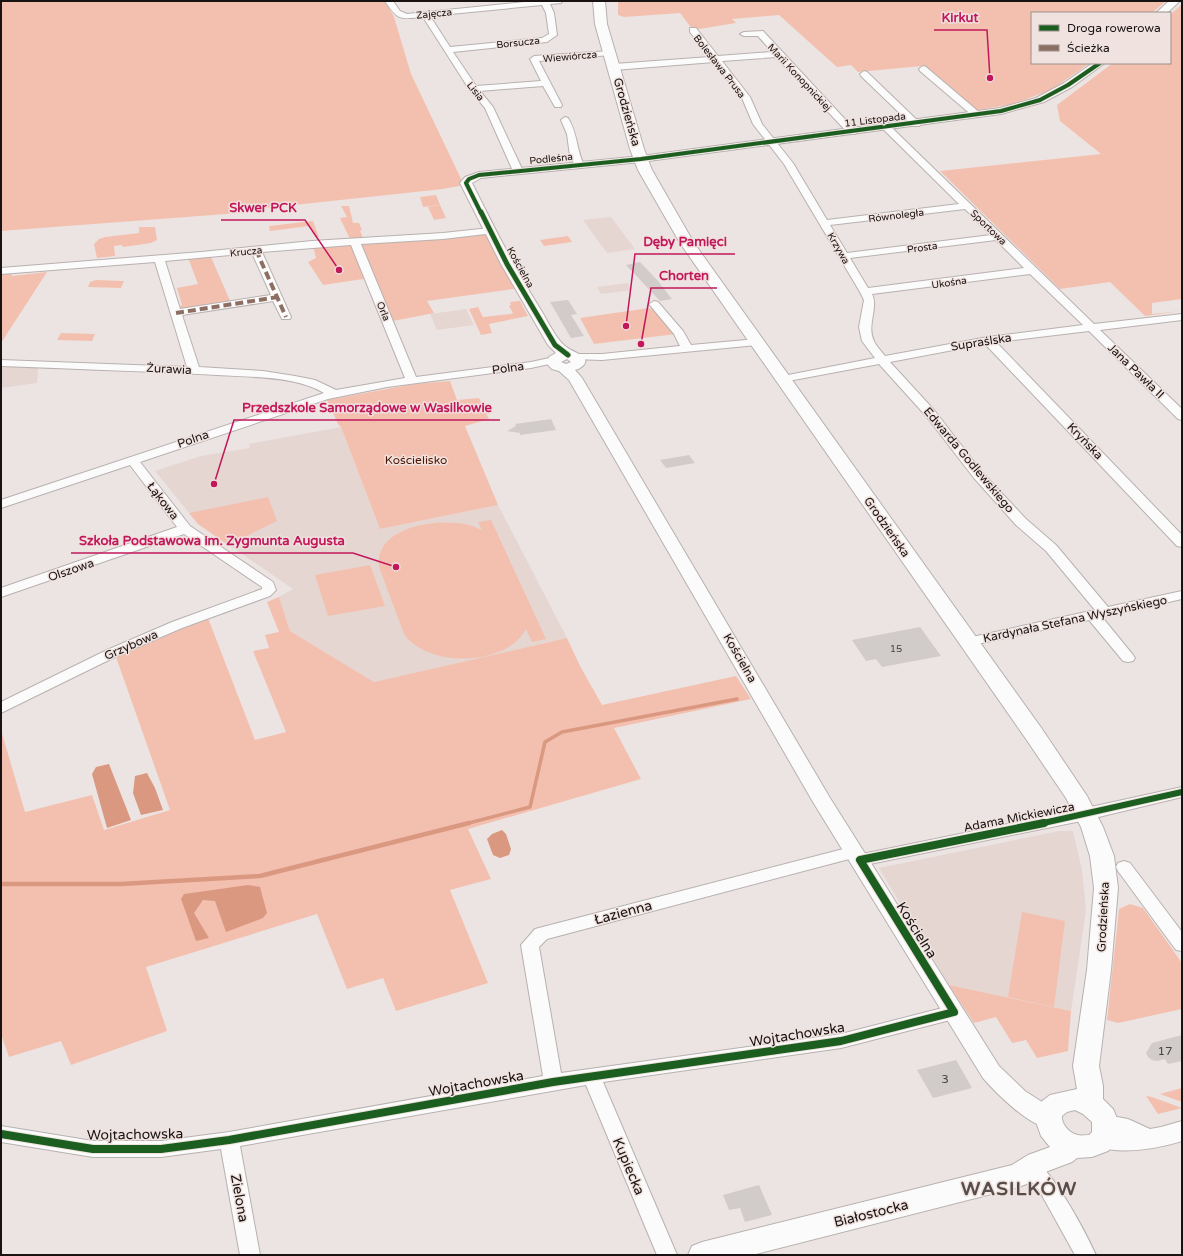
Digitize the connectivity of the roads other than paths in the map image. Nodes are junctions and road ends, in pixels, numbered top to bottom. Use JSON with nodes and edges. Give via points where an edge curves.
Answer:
{"nodes":[{"id":1,"x":389,"y":1,"type":"edge"},
{"id":2,"x":558,"y":1,"type":"edge"},
{"id":3,"x":599,"y":1,"type":"edge"},
{"id":4,"x":1175,"y":1,"type":"edge"},
{"id":5,"x":545,"y":2,"type":"junction"},
{"id":6,"x":1162,"y":12,"type":"edge"},
{"id":7,"x":425,"y":14,"type":"junction"},
{"id":8,"x":693,"y":30,"type":"dead end"},
{"id":9,"x":744,"y":34,"type":"dead end"},
{"id":10,"x":448,"y":50,"type":"junction"},
{"id":11,"x":610,"y":53,"type":"junction"},
{"id":12,"x":778,"y":54,"type":"junction"},
{"id":13,"x":717,"y":60,"type":"junction"},
{"id":14,"x":1099,"y":64,"type":"edge"},
{"id":15,"x":614,"y":67,"type":"junction"},
{"id":16,"x":923,"y":69,"type":"dead end"},
{"id":17,"x":864,"y":74,"type":"dead end"},
{"id":18,"x":546,"y":83,"type":"junction"},
{"id":19,"x":473,"y":89,"type":"junction"},
{"id":20,"x":558,"y":105,"type":"dead end"},
{"id":21,"x":977,"y":115,"type":"junction"},
{"id":22,"x":565,"y":120,"type":"dead end"},
{"id":23,"x":916,"y":124,"type":"junction"},
{"id":24,"x":887,"y":128,"type":"junction"},
{"id":25,"x":852,"y":132,"type":"junction"},
{"id":26,"x":772,"y":142,"type":"junction"},
{"id":27,"x":641,"y":159,"type":"junction"},
{"id":28,"x":579,"y":165,"type":"junction"},
{"id":29,"x":518,"y":171,"type":"junction"},
{"id":30,"x":466,"y":183,"type":"joint"},
{"id":31,"x":968,"y":206,"type":"junction"},
{"id":32,"x":824,"y":223,"type":"junction"},
{"id":33,"x":490,"y":231,"type":"junction"},
{"id":34,"x":999,"y":237,"type":"junction"},
{"id":35,"x":355,"y":242,"type":"junction"},
{"id":36,"x":256,"y":250,"type":"junction"},
{"id":37,"x":844,"y":256,"type":"junction"},
{"id":38,"x":159,"y":259,"type":"junction"},
{"id":39,"x":1033,"y":270,"type":"junction"},
{"id":40,"x":1,"y":271,"type":"edge"},
{"id":41,"x":866,"y":292,"type":"junction"},
{"id":42,"x":278,"y":297,"type":"junction"},
{"id":43,"x":654,"y":304,"type":"dead end"},
{"id":44,"x":176,"y":314,"type":"junction"},
{"id":45,"x":286,"y":317,"type":"dead end"},
{"id":46,"x":1182,"y":317,"type":"edge"},
{"id":47,"x":1090,"y":327,"type":"junction"},
{"id":48,"x":988,"y":340,"type":"junction"},
{"id":49,"x":757,"y":342,"type":"junction"},
{"id":50,"x":687,"y":350,"type":"junction"},
{"id":51,"x":882,"y":360,"type":"junction"},
{"id":52,"x":566,"y":361,"type":"junction"},
{"id":53,"x":1,"y":363,"type":"edge"},
{"id":54,"x":194,"y":370,"type":"junction"},
{"id":55,"x":783,"y":380,"type":"junction"},
{"id":56,"x":412,"y":381,"type":"junction"},
{"id":57,"x":334,"y":394,"type":"junction"},
{"id":58,"x":1182,"y":416,"type":"edge"},
{"id":59,"x":132,"y":460,"type":"junction"},
{"id":60,"x":1,"y":504,"type":"edge"},
{"id":61,"x":186,"y":529,"type":"junction"},
{"id":62,"x":1182,"y":543,"type":"edge"},
{"id":63,"x":1,"y":593,"type":"edge"},
{"id":64,"x":265,"y":593,"type":"joint"},
{"id":65,"x":1182,"y":596,"type":"edge"},
{"id":66,"x":1,"y":597,"type":"edge"},
{"id":67,"x":1099,"y":614,"type":"junction"},
{"id":68,"x":968,"y":642,"type":"junction"},
{"id":69,"x":1128,"y":658,"type":"dead end"},
{"id":70,"x":1,"y":708,"type":"edge"},
{"id":71,"x":1182,"y":792,"type":"edge"},
{"id":72,"x":1086,"y":814,"type":"junction"},
{"id":73,"x":858,"y":856,"type":"junction"},
{"id":74,"x":1124,"y":867,"type":"dead end"},
{"id":75,"x":1182,"y":945,"type":"edge"},
{"id":76,"x":954,"y":1012,"type":"junction"},
{"id":77,"x":591,"y":1076,"type":"junction"},
{"id":78,"x":552,"y":1082,"type":"junction"},
{"id":79,"x":1075,"y":1122,"type":"junction"},
{"id":80,"x":1182,"y":1131,"type":"edge"},
{"id":81,"x":1,"y":1134,"type":"edge"},
{"id":82,"x":229,"y":1140,"type":"junction"},
{"id":83,"x":1035,"y":1166,"type":"junction"},
{"id":84,"x":250,"y":1255,"type":"edge"},
{"id":85,"x":667,"y":1255,"type":"edge"},
{"id":86,"x":702,"y":1255,"type":"edge"},
{"id":87,"x":1086,"y":1255,"type":"edge"}],
"edges":[{"from":1,"to":7,"type":"street","name":"Zajęcza","via":[[397,13],[406,16]]},
{"from":2,"to":5,"type":"street","name":"Zajęcza"},
{"from":3,"to":11,"type":"main road","name":"Grodzieńska","via":[[601,24]]},
{"from":4,"to":6,"type":"street"},
{"from":5,"to":7,"type":"street","name":"Zajęcza"},
{"from":5,"to":10,"type":"street","name":"Borsucza","via":[[550,13],[553,35],[544,40]]},
{"from":7,"to":10,"type":"street","name":"Lisia"},
{"from":8,"to":13,"type":"street","name":"Bolesława Prusa"},
{"from":9,"to":12,"type":"street","name":"Marii Konopnickiej","via":[[760,33]]},
{"from":10,"to":19,"type":"street","name":"Lisia"},
{"from":11,"to":15,"type":"main road","name":"Grodzieńska"},
{"from":11,"to":18,"type":"street","name":"Wiewiórcza","via":[[534,59]]},
{"from":12,"to":13,"type":"street"},
{"from":12,"to":25,"type":"street","name":"Marii Konopnickiej"},
{"from":13,"to":15,"type":"street"},
{"from":13,"to":26,"type":"street","name":"Bolesława Prusa","via":[[746,97],[758,124]]},
{"from":14,"to":21,"type":"street","name":"11 Listopada","via":[[1040,100]]},
{"from":15,"to":27,"type":"main road","name":"Grodzieńska"},
{"from":16,"to":21,"type":"street"},
{"from":17,"to":23,"type":"street"},
{"from":18,"to":19,"type":"street"},
{"from":18,"to":20,"type":"street"},
{"from":19,"to":29,"type":"street","name":"Lisia","via":[[489,107]]},
{"from":21,"to":23,"type":"street","name":"11 Listopada"},
{"from":22,"to":28,"type":"street","via":[[572,134]]},
{"from":23,"to":24,"type":"street","name":"11 Listopada"},
{"from":24,"to":25,"type":"street","name":"11 Listopada"},
{"from":24,"to":31,"type":"street","name":"Sportowa"},
{"from":25,"to":26,"type":"street","name":"11 Listopada"},
{"from":26,"to":27,"type":"street","name":"11 Listopada"},
{"from":26,"to":32,"type":"street","name":"Krzywa","via":[[788,163]]},
{"from":27,"to":28,"type":"street","name":"Podleśna"},
{"from":27,"to":49,"type":"main road","name":"Grodzieńska","via":[[653,186],[688,243]]},
{"from":28,"to":29,"type":"street","name":"Podleśna"},
{"from":29,"to":30,"type":"street","name":"Podleśna","via":[[479,175]]},
{"from":30,"to":33,"type":"street","name":"Kościelna"},
{"from":31,"to":32,"type":"street","name":"Równoległa"},
{"from":31,"to":34,"type":"street","name":"Sportowa"},
{"from":32,"to":37,"type":"street","name":"Krzywa"},
{"from":33,"to":35,"type":"street","name":"Krucza"},
{"from":33,"to":52,"type":"street","name":"Kościelna","via":[[520,288]]},
{"from":34,"to":37,"type":"street","name":"Prosta"},
{"from":34,"to":39,"type":"street","name":"Sportowa"},
{"from":35,"to":36,"type":"street","name":"Krucza"},
{"from":35,"to":56,"type":"street","name":"Orla"},
{"from":36,"to":38,"type":"street","name":"Krucza"},
{"from":36,"to":42,"type":"street"},
{"from":37,"to":41,"type":"street","name":"Krzywa"},
{"from":38,"to":40,"type":"street","name":"Krucza"},
{"from":38,"to":44,"type":"street"},
{"from":39,"to":41,"type":"street","name":"Ukośna"},
{"from":39,"to":47,"type":"street","name":"Sportowa"},
{"from":41,"to":51,"type":"street","name":"Krzywa","via":[[869,300],[865,327],[868,341]]},
{"from":42,"to":44,"type":"street"},
{"from":42,"to":45,"type":"street"},
{"from":43,"to":50,"type":"street","via":[[679,333]]},
{"from":44,"to":54,"type":"street"},
{"from":46,"to":47,"type":"street","name":"Supraślska"},
{"from":47,"to":48,"type":"street","name":"Supraślska"},
{"from":47,"to":58,"type":"street","name":"Jana Pawła II"},
{"from":48,"to":51,"type":"street","name":"Supraślska"},
{"from":48,"to":62,"type":"street","name":"Kryńska"},
{"from":49,"to":50,"type":"street","name":"Polna"},
{"from":49,"to":55,"type":"main road","name":"Grodzieńska"},
{"from":50,"to":52,"type":"street","name":"Polna"},
{"from":51,"to":55,"type":"street","name":"Supraślska"},
{"from":51,"to":67,"type":"street","name":"Edwarda Godlewskiego","via":[[930,413],[983,480],[1021,522],[1050,548]]},
{"from":52,"to":56,"type":"street","name":"Polna"},
{"from":52,"to":73,"type":"street","name":"Kościelna","via":[[823,802]]},
{"from":53,"to":54,"type":"street","name":"Żurawia"},
{"from":54,"to":57,"type":"street","name":"Żurawia","via":[[286,379],[320,386]]},
{"from":55,"to":68,"type":"main road","name":"Grodzieńska"},
{"from":56,"to":57,"type":"street","name":"Polna"},
{"from":57,"to":59,"type":"street","name":"Polna"},
{"from":59,"to":60,"type":"street","name":"Polna"},
{"from":59,"to":61,"type":"street","name":"Łąkowa"},
{"from":61,"to":63,"type":"street","name":"Olszowa"},
{"from":61,"to":64,"type":"street","name":"Łąkowa","via":[[268,585],[270,588]]},
{"from":63,"to":66,"type":"street"},
{"from":64,"to":70,"type":"street","name":"Grzybowa","via":[[177,625],[119,650]]},
{"from":65,"to":67,"type":"street","name":"Kardynała Stefana Wyszyńskiego"},
{"from":67,"to":68,"type":"street","name":"Kardynała Stefana Wyszyńskiego"},
{"from":67,"to":69,"type":"street","name":"Edwarda Godlewskiego"},
{"from":68,"to":72,"type":"main road","name":"Grodzieńska","via":[[1034,734]]},
{"from":71,"to":72,"type":"street","name":"Adama Mickiewicza"},
{"from":72,"to":73,"type":"street","name":"Adama Mickiewicza"},
{"from":72,"to":79,"type":"main road","name":"Grodzieńska","via":[[1098,840],[1106,888],[1099,970],[1086,1066],[1090,1086]]},
{"from":73,"to":76,"type":"street","name":"Kościelna"},
{"from":73,"to":78,"type":"street","name":"Łazienna","via":[[541,934],[530,945]]},
{"from":74,"to":75,"type":"street"},
{"from":76,"to":77,"type":"street","name":"Wojtachowska","via":[[841,1041]]},
{"from":76,"to":79,"type":"street","name":"Kościelna","via":[[998,1080],[1030,1108]]},
{"from":77,"to":78,"type":"street","name":"Wojtachowska"},
{"from":77,"to":85,"type":"street","name":"Kupiecka"},
{"from":78,"to":82,"type":"street","name":"Wojtachowska"},
{"from":79,"to":80,"type":"street","via":[[1126,1141]]},
{"from":79,"to":83,"type":"main road","name":"Białostocka","via":[[1062,1154]]},
{"from":81,"to":82,"type":"street","name":"Wojtachowska","via":[[93,1149],[161,1148]]},
{"from":82,"to":84,"type":"street","name":"Zielona"},
{"from":83,"to":86,"type":"main road","name":"Białostocka","via":[[1018,1175],[966,1189]]},
{"from":83,"to":87,"type":"street"}]}
